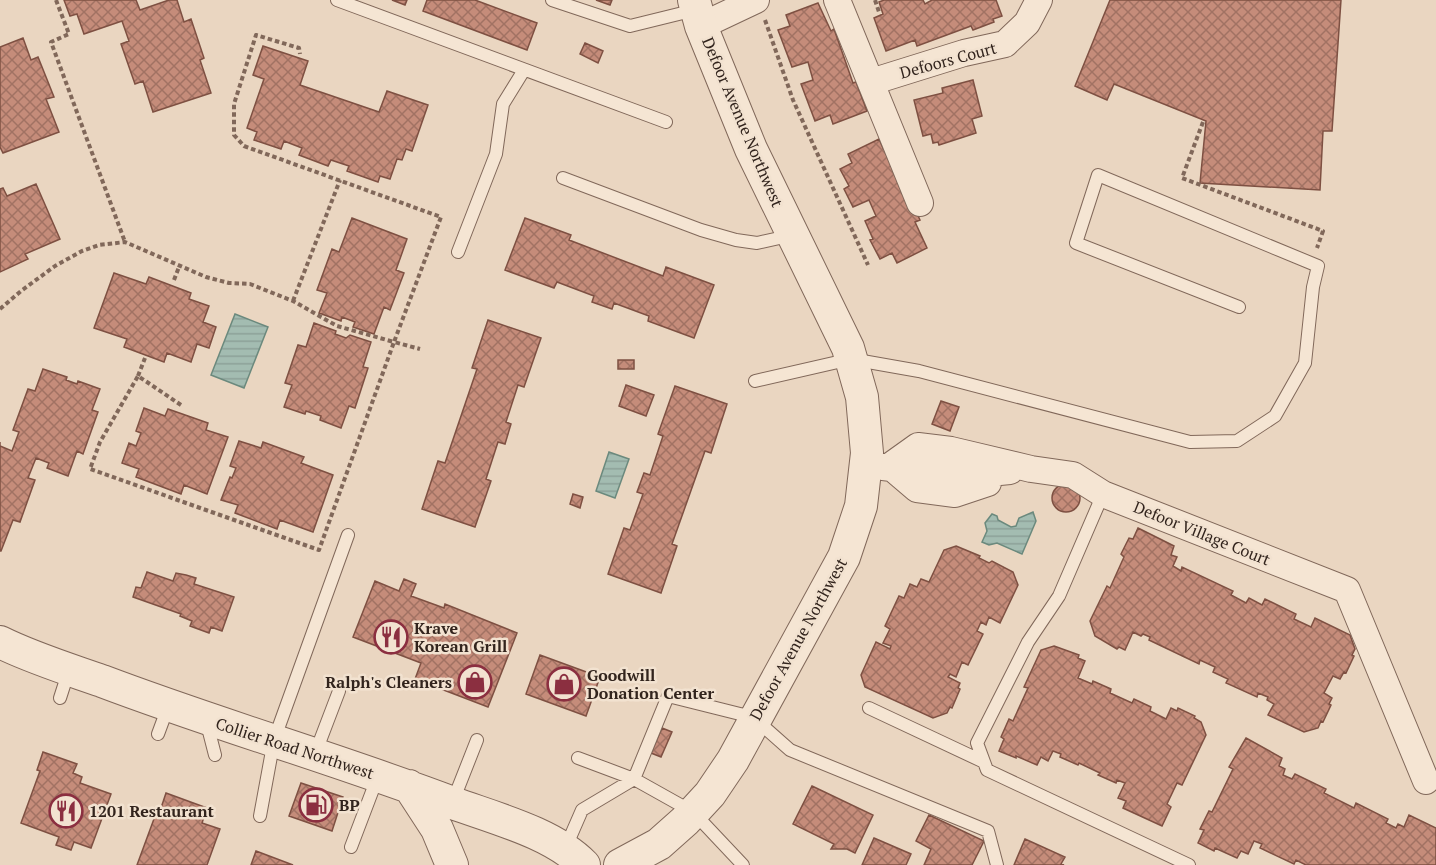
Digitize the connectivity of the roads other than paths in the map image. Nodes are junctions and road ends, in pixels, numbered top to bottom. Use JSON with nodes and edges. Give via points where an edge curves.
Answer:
{"nodes":[{"id":1,"x":337,"y":0,"type":"edge"},
{"id":2,"x":552,"y":0,"type":"edge"},
{"id":3,"x":837,"y":0,"type":"edge"},
{"id":4,"x":1039,"y":0,"type":"edge"},
{"id":5,"x":759,"y":6,"type":"edge"},
{"id":6,"x":697,"y":12,"type":"edge"},
{"id":7,"x":524,"y":70,"type":"junction"},
{"id":8,"x":870,"y":82,"type":"junction"},
{"id":9,"x":666,"y":122,"type":"dead end"},
{"id":10,"x":563,"y":178,"type":"dead end"},
{"id":11,"x":920,"y":203,"type":"dead end"},
{"id":12,"x":793,"y":235,"type":"junction"},
{"id":13,"x":458,"y":252,"type":"dead end"},
{"id":14,"x":1239,"y":307,"type":"dead end"},
{"id":15,"x":851,"y":359,"type":"junction"},
{"id":16,"x":755,"y":381,"type":"dead end"},
{"id":17,"x":878,"y":467,"type":"junction"},
{"id":18,"x":1031,"y":469,"type":"junction"},
{"id":19,"x":1103,"y":494,"type":"junction"},
{"id":20,"x":348,"y":536,"type":"dead end"},
{"id":21,"x":0,"y":642,"type":"edge"},
{"id":22,"x":339,"y":691,"type":"dead end"},
{"id":23,"x":868,"y":708,"type":"dead end"},
{"id":24,"x":206,"y":719,"type":"junction"},
{"id":25,"x":755,"y":719,"type":"junction"},
{"id":26,"x":274,"y":740,"type":"junction"},
{"id":27,"x":477,"y":740,"type":"dead end"},
{"id":28,"x":315,"y":754,"type":"junction"},
{"id":29,"x":215,"y":755,"type":"dead end"},
{"id":30,"x":578,"y":758,"type":"dead end"},
{"id":31,"x":984,"y":762,"type":"junction"},
{"id":32,"x":378,"y":774,"type":"junction"},
{"id":33,"x":634,"y":779,"type":"junction"},
{"id":34,"x":1428,"y":784,"type":"dead end"},
{"id":35,"x":409,"y":786,"type":"junction"},
{"id":36,"x":453,"y":803,"type":"junction"},
{"id":37,"x":693,"y":812,"type":"junction"},
{"id":38,"x":260,"y":816,"type":"dead end"},
{"id":39,"x":351,"y":847,"type":"dead end"},
{"id":40,"x":574,"y":857,"type":"edge"},
{"id":41,"x":452,"y":865,"type":"edge"},
{"id":42,"x":620,"y":865,"type":"edge"},
{"id":43,"x":743,"y":865,"type":"edge"},
{"id":44,"x":996,"y":865,"type":"edge"},
{"id":45,"x":1189,"y":865,"type":"edge"}],
"edges":[{"from":1,"to":7,"type":"lane"},
{"from":2,"to":6,"type":"lane","via":[[630,26]]},
{"from":3,"to":8,"type":"street"},
{"from":4,"to":8,"type":"street","name":"Defoors Court","via":[[1027,23],[1005,44]]},
{"from":5,"to":6,"type":"street"},
{"from":6,"to":12,"type":"street","name":"Defoor Avenue Northwest","via":[[751,149]]},
{"from":7,"to":9,"type":"lane"},
{"from":7,"to":13,"type":"lane","via":[[503,104],[496,154]]},
{"from":8,"to":11,"type":"street"},
{"from":10,"to":12,"type":"lane","via":[[736,240],[757,243]]},
{"from":12,"to":15,"type":"street","name":"Defoor Avenue Northwest"},
{"from":14,"to":15,"type":"lane","via":[[1077,243],[1098,175],[1317,266],[1305,363],[1275,416],[1237,441],[1190,442],[920,371]]},
{"from":15,"to":16,"type":"lane"},
{"from":15,"to":17,"type":"street","name":"Defoor Avenue Northwest","via":[[862,397],[867,453]]},
{"from":17,"to":18,"type":"street","via":[[918,446]]},
{"from":17,"to":18,"type":"street","name":"Defoor Village Court","via":[[917,489],[955,494]]},
{"from":17,"to":25,"type":"street","name":"Defoor Avenue Northwest","via":[[844,557]]},
{"from":18,"to":19,"type":"street","name":"Defoor Village Court","via":[[1072,474]]},
{"from":19,"to":31,"type":"lane","via":[[1059,597],[1028,642],[977,743]]},
{"from":19,"to":34,"type":"street","name":"Defoor Village Court","via":[[1347,590]]},
{"from":20,"to":26,"type":"lane"},
{"from":21,"to":24,"type":"street","name":"Collier Road Northwest","via":[[64,683],[163,720]]},
{"from":22,"to":28,"type":"lane"},
{"from":23,"to":31,"type":"lane"},
{"from":24,"to":26,"type":"street","name":"Collier Road Northwest"},
{"from":24,"to":29,"type":"lane"},
{"from":25,"to":33,"type":"lane","via":[[668,696]]},
{"from":25,"to":37,"type":"street","name":"Defoor Avenue Northwest","via":[[710,794]]},
{"from":25,"to":44,"type":"lane","via":[[790,750],[988,831]]},
{"from":26,"to":28,"type":"street","name":"Collier Road Northwest"},
{"from":26,"to":38,"type":"lane"},
{"from":27,"to":36,"type":"lane"},
{"from":28,"to":32,"type":"street","name":"Collier Road Northwest"},
{"from":30,"to":33,"type":"lane"},
{"from":31,"to":45,"type":"lane","via":[[987,770]]},
{"from":32,"to":35,"type":"street","name":"Collier Road Northwest"},
{"from":32,"to":39,"type":"lane"},
{"from":33,"to":37,"type":"lane"},
{"from":33,"to":40,"type":"lane","via":[[582,810]]},
{"from":35,"to":36,"type":"street","name":"Collier Road Northwest"},
{"from":35,"to":41,"type":"street","via":[[437,829]]},
{"from":36,"to":40,"type":"street","name":"Collier Road Northwest","via":[[536,835]]},
{"from":37,"to":42,"type":"street","name":"Defoor Avenue Northwest","via":[[659,844]]},
{"from":37,"to":43,"type":"lane"}]}
